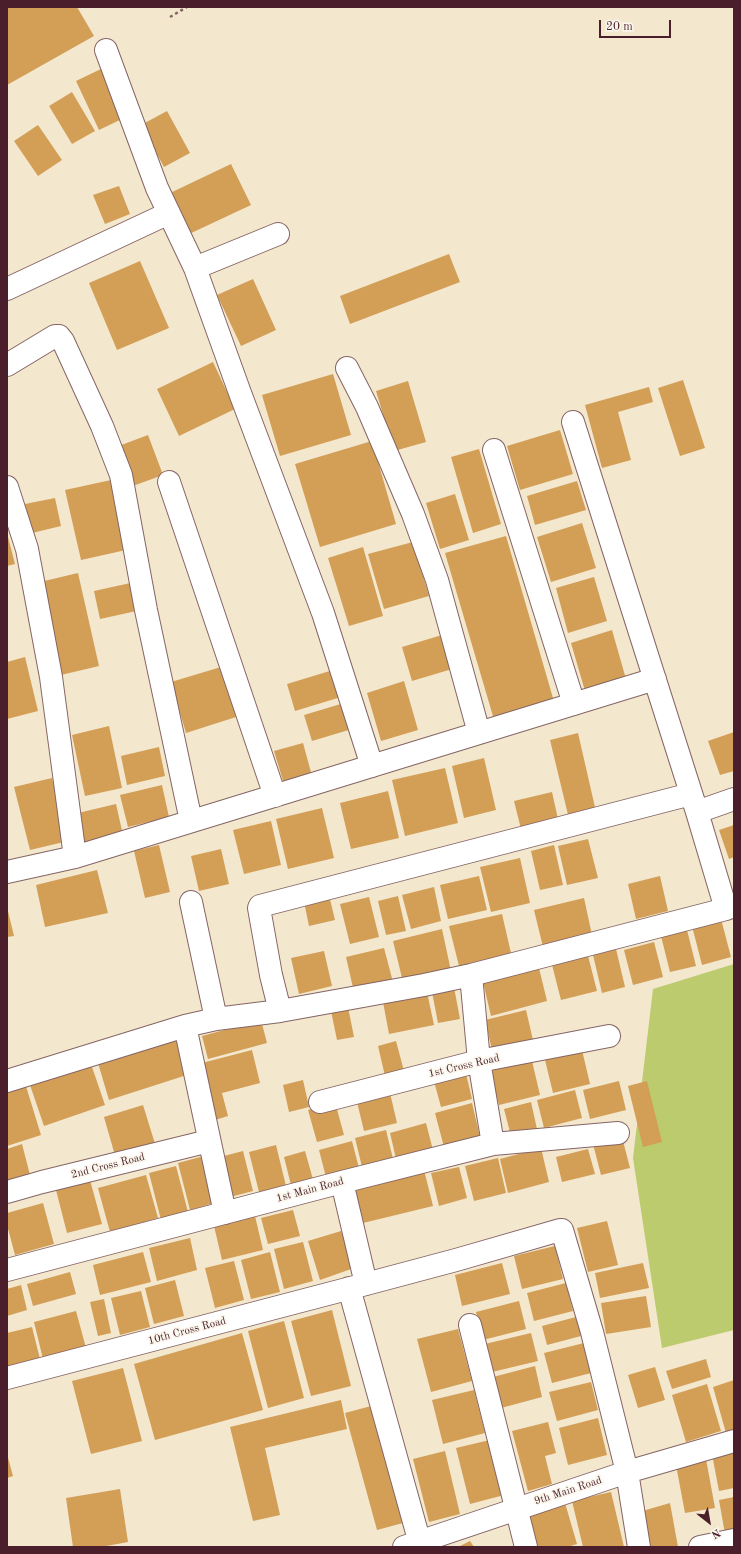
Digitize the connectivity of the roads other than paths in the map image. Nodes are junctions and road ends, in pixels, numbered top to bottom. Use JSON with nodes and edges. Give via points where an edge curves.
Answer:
{"nodes":[{"id":1,"x":106,"y":50,"type":"dead end"},
{"id":2,"x":169,"y":213,"type":"junction"},
{"id":3,"x":278,"y":234,"type":"dead end"},
{"id":4,"x":195,"y":268,"type":"junction"},
{"id":5,"x":7,"y":289,"type":"edge"},
{"id":6,"x":7,"y":365,"type":"edge"},
{"id":7,"x":347,"y":368,"type":"dead end"},
{"id":8,"x":573,"y":422,"type":"dead end"},
{"id":9,"x":494,"y":450,"type":"dead end"},
{"id":10,"x":170,"y":482,"type":"dead end"},
{"id":11,"x":7,"y":487,"type":"edge"},
{"id":12,"x":655,"y":679,"type":"junction"},
{"id":13,"x":574,"y":704,"type":"junction"},
{"id":14,"x":479,"y":733,"type":"junction"},
{"id":15,"x":372,"y":766,"type":"junction"},
{"id":16,"x":275,"y":796,"type":"junction"},
{"id":17,"x":734,"y":799,"type":"edge"},
{"id":18,"x":694,"y":803,"type":"junction"},
{"id":19,"x":191,"y":821,"type":"junction"},
{"id":20,"x":75,"y":857,"type":"junction"},
{"id":21,"x":7,"y":872,"type":"edge"},
{"id":22,"x":191,"y":902,"type":"dead end"},
{"id":23,"x":730,"y":907,"type":"edge"},
{"id":24,"x":471,"y":975,"type":"junction"},
{"id":25,"x":280,"y":1011,"type":"junction"},
{"id":26,"x":216,"y":1019,"type":"junction"},
{"id":27,"x":185,"y":1026,"type":"junction"},
{"id":28,"x":609,"y":1036,"type":"dead end"},
{"id":29,"x":478,"y":1061,"type":"junction"},
{"id":30,"x":7,"y":1081,"type":"edge"},
{"id":31,"x":320,"y":1102,"type":"dead end"},
{"id":32,"x":618,"y":1133,"type":"dead end"},
{"id":33,"x":208,"y":1141,"type":"junction"},
{"id":34,"x":493,"y":1144,"type":"junction"},
{"id":35,"x":342,"y":1182,"type":"junction"},
{"id":36,"x":7,"y":1192,"type":"edge"},
{"id":37,"x":225,"y":1213,"type":"junction"},
{"id":38,"x":7,"y":1270,"type":"edge"},
{"id":39,"x":357,"y":1286,"type":"junction"},
{"id":40,"x":470,"y":1325,"type":"dead end"},
{"id":41,"x":7,"y":1378,"type":"edge"},
{"id":42,"x":734,"y":1441,"type":"edge"},
{"id":43,"x":627,"y":1472,"type":"junction"},
{"id":44,"x":517,"y":1508,"type":"junction"},
{"id":45,"x":734,"y":1540,"type":"edge"},
{"id":46,"x":415,"y":1546,"type":"edge"},
{"id":47,"x":526,"y":1547,"type":"edge"},
{"id":48,"x":639,"y":1547,"type":"edge"},
{"id":49,"x":700,"y":1547,"type":"edge"}],
"edges":[{"from":1,"to":2,"type":"street","via":[[157,188]]},
{"from":2,"to":4,"type":"street"},
{"from":2,"to":5,"type":"street"},
{"from":3,"to":4,"type":"street"},
{"from":4,"to":15,"type":"street","via":[[323,613]]},
{"from":6,"to":19,"type":"street","via":[[59,336],[102,426],[121,475],[146,610]]},
{"from":7,"to":14,"type":"street","via":[[416,521],[437,580]]},
{"from":8,"to":12,"type":"street"},
{"from":9,"to":13,"type":"street"},
{"from":10,"to":16,"type":"street"},
{"from":11,"to":20,"type":"street","via":[[27,549],[51,677]]},
{"from":12,"to":13,"type":"street"},
{"from":12,"to":18,"type":"street"},
{"from":13,"to":14,"type":"street"},
{"from":14,"to":15,"type":"street"},
{"from":15,"to":16,"type":"street"},
{"from":16,"to":19,"type":"street"},
{"from":17,"to":18,"type":"street"},
{"from":18,"to":23,"type":"street"},
{"from":18,"to":25,"type":"street","via":[[260,906],[271,975]]},
{"from":19,"to":20,"type":"street"},
{"from":20,"to":21,"type":"street"},
{"from":22,"to":26,"type":"street"},
{"from":23,"to":24,"type":"street"},
{"from":24,"to":25,"type":"street"},
{"from":24,"to":29,"type":"street"},
{"from":25,"to":26,"type":"street"},
{"from":26,"to":27,"type":"street"},
{"from":27,"to":30,"type":"street"},
{"from":27,"to":33,"type":"street"},
{"from":28,"to":29,"type":"street","name":"1st Cross Road"},
{"from":29,"to":31,"type":"street","name":"1st Cross Road"},
{"from":29,"to":34,"type":"street"},
{"from":32,"to":34,"type":"street","name":"1st Main Road"},
{"from":33,"to":36,"type":"street","name":"2nd Cross Road"},
{"from":33,"to":37,"type":"street"},
{"from":34,"to":35,"type":"street","name":"1st Main Road"},
{"from":35,"to":37,"type":"street","name":"1st Main Road"},
{"from":35,"to":39,"type":"street"},
{"from":37,"to":38,"type":"street","name":"1st Main Road"},
{"from":39,"to":41,"type":"street","name":"10th Cross Road"},
{"from":39,"to":43,"type":"street","name":"10th Cross Road","via":[[562,1230],[592,1332]]},
{"from":39,"to":46,"type":"street"},
{"from":40,"to":44,"type":"street"},
{"from":42,"to":43,"type":"street","name":"9th Main Road"},
{"from":43,"to":44,"type":"street","name":"9th Main Road"},
{"from":43,"to":48,"type":"street"},
{"from":44,"to":46,"type":"street","name":"9th Main Road"},
{"from":44,"to":47,"type":"street"},
{"from":45,"to":49,"type":"street"}]}
